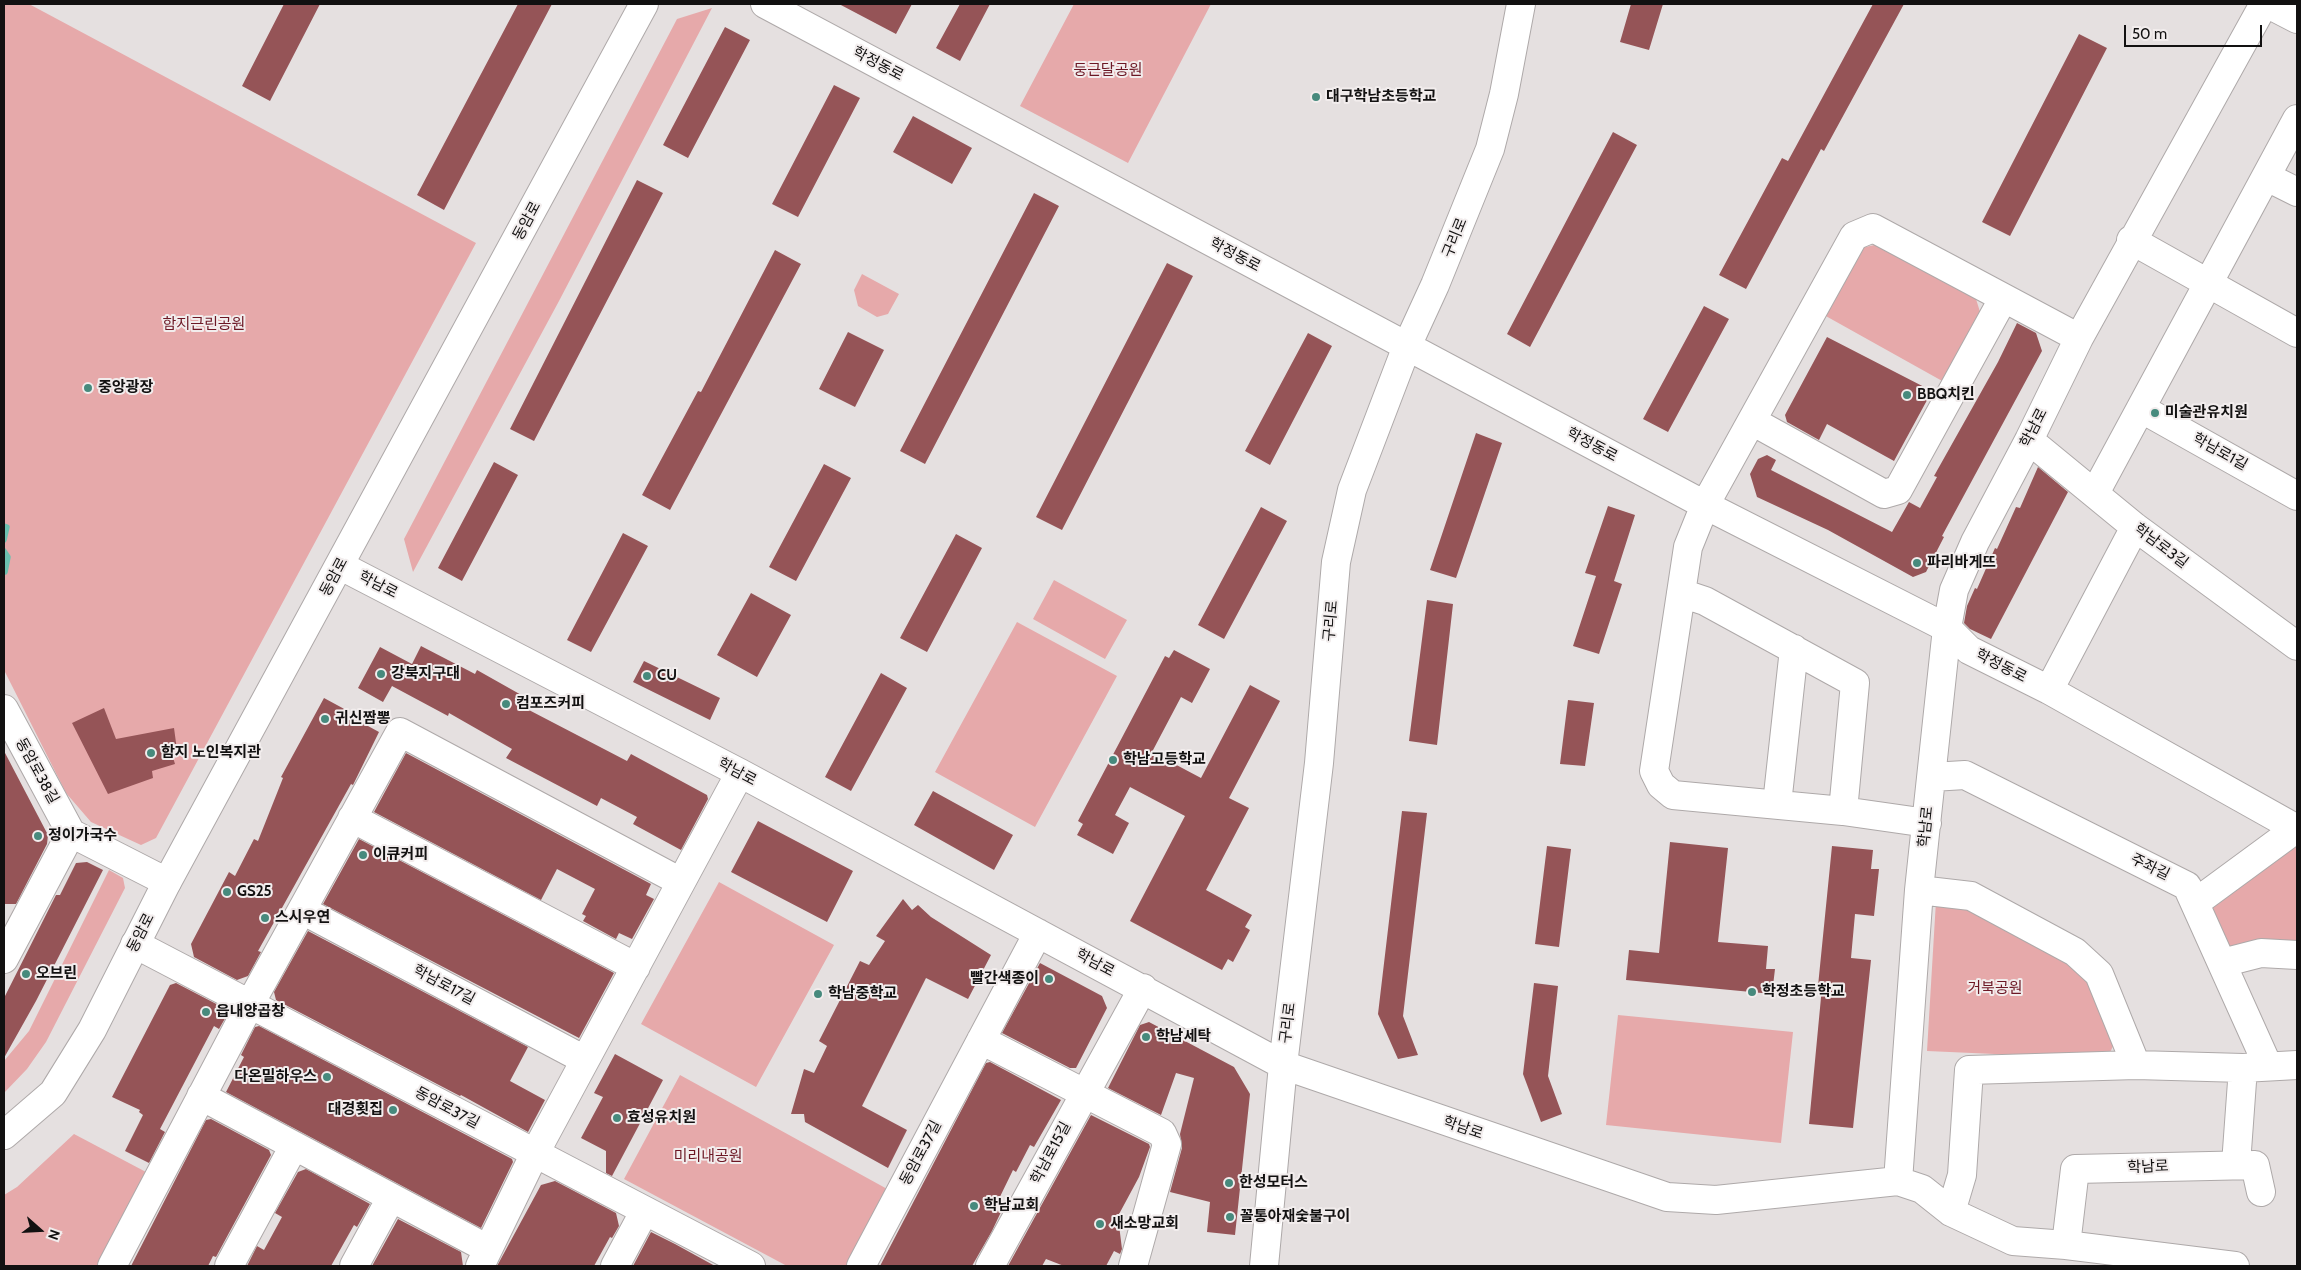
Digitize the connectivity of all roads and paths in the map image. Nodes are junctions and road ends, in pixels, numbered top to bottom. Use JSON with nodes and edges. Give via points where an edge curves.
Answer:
{"nodes":[{"id":1,"x":644,"y":4,"type":"edge"},
{"id":2,"x":765,"y":4,"type":"edge"},
{"id":3,"x":1521,"y":4,"type":"edge"},
{"id":4,"x":2264,"y":4,"type":"edge"},
{"id":5,"x":2268,"y":4,"type":"edge"},
{"id":6,"x":2297,"y":19,"type":"edge"},
{"id":7,"x":2297,"y":119,"type":"edge"},
{"id":8,"x":2267,"y":177,"type":"junction"},
{"id":9,"x":2297,"y":192,"type":"edge"},
{"id":10,"x":2131,"y":240,"type":"junction"},
{"id":11,"x":2209,"y":285,"type":"junction"},
{"id":12,"x":2003,"y":299,"type":"junction"},
{"id":13,"x":2297,"y":333,"type":"edge"},
{"id":14,"x":2079,"y":338,"type":"junction"},
{"id":15,"x":1407,"y":346,"type":"junction"},
{"id":16,"x":2142,"y":409,"type":"junction"},
{"id":17,"x":1752,"y":421,"type":"junction"},
{"id":18,"x":2029,"y":440,"type":"junction"},
{"id":19,"x":2095,"y":493,"type":"junction"},
{"id":20,"x":2297,"y":496,"type":"edge"},
{"id":21,"x":1705,"y":505,"type":"junction"},
{"id":22,"x":2135,"y":527,"type":"junction"},
{"id":23,"x":341,"y":566,"type":"junction"},
{"id":24,"x":1681,"y":593,"type":"junction"},
{"id":25,"x":1947,"y":628,"type":"junction"},
{"id":26,"x":2297,"y":646,"type":"edge"},
{"id":27,"x":1794,"y":649,"type":"junction"},
{"id":28,"x":2049,"y":690,"type":"junction"},
{"id":29,"x":4,"y":709,"type":"edge"},
{"id":30,"x":740,"y":773,"type":"junction"},
{"id":31,"x":1932,"y":777,"type":"junction"},
{"id":32,"x":1777,"y":804,"type":"junction"},
{"id":33,"x":1843,"y":811,"type":"junction"},
{"id":34,"x":352,"y":818,"type":"junction"},
{"id":35,"x":1927,"y":823,"type":"junction"},
{"id":36,"x":2297,"y":829,"type":"edge"},
{"id":37,"x":71,"y":833,"type":"junction"},
{"id":38,"x":167,"y":882,"type":"junction"},
{"id":39,"x":681,"y":882,"type":"junction"},
{"id":40,"x":1919,"y":890,"type":"junction"},
{"id":41,"x":2195,"y":902,"type":"junction"},
{"id":42,"x":302,"y":910,"type":"junction"},
{"id":43,"x":11,"y":926,"type":"edge"},
{"id":44,"x":1038,"y":933,"type":"junction"},
{"id":45,"x":135,"y":944,"type":"junction"},
{"id":46,"x":2297,"y":955,"type":"edge"},
{"id":47,"x":4,"y":959,"type":"edge"},
{"id":48,"x":2222,"y":963,"type":"junction"},
{"id":49,"x":636,"y":967,"type":"junction"},
{"id":50,"x":1143,"y":988,"type":"junction"},
{"id":51,"x":250,"y":1004,"type":"junction"},
{"id":52,"x":981,"y":1040,"type":"junction"},
{"id":53,"x":585,"y":1060,"type":"junction"},
{"id":54,"x":1283,"y":1065,"type":"junction"},
{"id":55,"x":2136,"y":1065,"type":"junction"},
{"id":56,"x":2297,"y":1065,"type":"edge"},
{"id":57,"x":2256,"y":1067,"type":"junction"},
{"id":58,"x":1084,"y":1093,"type":"junction"},
{"id":59,"x":201,"y":1096,"type":"junction"},
{"id":60,"x":4,"y":1135,"type":"edge"},
{"id":61,"x":294,"y":1146,"type":"junction"},
{"id":62,"x":534,"y":1155,"type":"junction"},
{"id":63,"x":2236,"y":1164,"type":"junction"},
{"id":64,"x":1898,"y":1181,"type":"junction"},
{"id":65,"x":2261,"y":1192,"type":"dead end"},
{"id":66,"x":391,"y":1198,"type":"junction"},
{"id":67,"x":644,"y":1212,"type":"junction"},
{"id":68,"x":1951,"y":1212,"type":"junction"},
{"id":69,"x":2066,"y":1245,"type":"junction"},
{"id":70,"x":484,"y":1258,"type":"edge"},
{"id":71,"x":112,"y":1266,"type":"edge"},
{"id":72,"x":229,"y":1266,"type":"edge"},
{"id":73,"x":354,"y":1266,"type":"edge"},
{"id":74,"x":615,"y":1266,"type":"edge"},
{"id":75,"x":751,"y":1266,"type":"edge"},
{"id":76,"x":861,"y":1266,"type":"edge"},
{"id":77,"x":990,"y":1266,"type":"edge"},
{"id":78,"x":1133,"y":1266,"type":"edge"},
{"id":79,"x":1264,"y":1266,"type":"edge"},
{"id":80,"x":2235,"y":1266,"type":"edge"}],
"edges":[{"from":1,"to":23,"type":"street","name":"동암로"},
{"from":2,"to":15,"type":"street","name":"학정동로"},
{"from":3,"to":15,"type":"street","name":"구리로","via":[[1490,149]]},
{"from":4,"to":10,"type":"street","name":"학남로"},
{"from":5,"to":6,"type":"street"},
{"from":7,"to":8,"type":"street"},
{"from":8,"to":9,"type":"street"},
{"from":8,"to":11,"type":"street"},
{"from":10,"to":11,"type":"street"},
{"from":10,"to":14,"type":"street","name":"학남로"},
{"from":11,"to":13,"type":"street"},
{"from":11,"to":16,"type":"street"},
{"from":12,"to":14,"type":"street"},
{"from":12,"to":17,"type":"street","via":[[1873,228],[1854,236]]},
{"from":12,"to":17,"type":"street","via":[[1898,490],[1884,494]]},
{"from":14,"to":18,"type":"street","name":"학남로"},
{"from":15,"to":21,"type":"street","name":"학정동로"},
{"from":15,"to":54,"type":"street","name":"구리로","via":[[1352,490],[1336,562],[1319,763]]},
{"from":16,"to":19,"type":"street"},
{"from":16,"to":20,"type":"street","name":"학남로1길"},
{"from":17,"to":21,"type":"street"},
{"from":18,"to":19,"type":"street","name":"학남로3길"},
{"from":18,"to":25,"type":"street","name":"학남로","via":[[1971,550],[1954,590]]},
{"from":19,"to":22,"type":"street","name":"학남로3길"},
{"from":21,"to":24,"type":"street","via":[[1688,547]]},
{"from":21,"to":25,"type":"street","name":"학정동로"},
{"from":22,"to":26,"type":"street","name":"학남로3길"},
{"from":22,"to":28,"type":"street"},
{"from":23,"to":30,"type":"street","name":"학남로"},
{"from":23,"to":38,"type":"street","name":"동암로"},
{"from":24,"to":27,"type":"street","via":[[1705,602]]},
{"from":24,"to":32,"type":"street","via":[[1654,771],[1661,786],[1673,795]]},
{"from":25,"to":28,"type":"street","name":"학정동로","via":[[1969,650]]},
{"from":25,"to":31,"type":"street","name":"학남로"},
{"from":27,"to":32,"type":"street"},
{"from":27,"to":33,"type":"street","via":[[1855,683]]},
{"from":28,"to":36,"type":"street","name":"학정동로"},
{"from":29,"to":37,"type":"street","name":"동암로38길"},
{"from":30,"to":39,"type":"street"},
{"from":30,"to":44,"type":"street","name":"학남로"},
{"from":31,"to":35,"type":"street","name":"학남로"},
{"from":31,"to":41,"type":"street","name":"주좌길","via":[[1965,776],[2187,886]]},
{"from":32,"to":33,"type":"street"},
{"from":33,"to":35,"type":"street"},
{"from":34,"to":39,"type":"street","via":[[400,732]]},
{"from":34,"to":42,"type":"street"},
{"from":34,"to":49,"type":"street"},
{"from":35,"to":40,"type":"street","name":"학남로"},
{"from":36,"to":41,"type":"street"},
{"from":37,"to":38,"type":"street"},
{"from":37,"to":43,"type":"street"},
{"from":38,"to":45,"type":"street","name":"동암로"},
{"from":39,"to":49,"type":"street"},
{"from":40,"to":55,"type":"street","via":[[1971,896],[2074,952],[2099,974]]},
{"from":40,"to":64,"type":"street","name":"학남로"},
{"from":41,"to":48,"type":"street","name":"주좌길"},
{"from":42,"to":51,"type":"street"},
{"from":42,"to":53,"type":"street","name":"학남로17길"},
{"from":43,"to":47,"type":"street"},
{"from":44,"to":50,"type":"street","name":"학남로"},
{"from":44,"to":52,"type":"street","name":"동암로37길"},
{"from":45,"to":51,"type":"street","name":"동암로37길"},
{"from":45,"to":60,"type":"street","name":"동암로","via":[[92,1030],[53,1093]]},
{"from":46,"to":48,"type":"street","via":[[2261,953]]},
{"from":48,"to":57,"type":"street","name":"주좌길"},
{"from":49,"to":53,"type":"street"},
{"from":50,"to":54,"type":"street","name":"학남로"},
{"from":50,"to":58,"type":"street","name":"학남로15길"},
{"from":51,"to":59,"type":"street"},
{"from":51,"to":62,"type":"street","name":"동암로37길"},
{"from":52,"to":58,"type":"street"},
{"from":52,"to":76,"type":"street","name":"동암로37길"},
{"from":53,"to":62,"type":"street"},
{"from":54,"to":64,"type":"street","name":"학남로","via":[[1667,1197],[1716,1200]]},
{"from":54,"to":79,"type":"street","name":"구리로"},
{"from":55,"to":57,"type":"street"},
{"from":55,"to":68,"type":"street","via":[[1969,1070],[1962,1175]]},
{"from":56,"to":57,"type":"street"},
{"from":57,"to":63,"type":"street"},
{"from":58,"to":77,"type":"street","name":"학남로15길"},
{"from":58,"to":78,"type":"street","via":[[1162,1133],[1167,1144]]},
{"from":59,"to":61,"type":"street"},
{"from":59,"to":71,"type":"street"},
{"from":61,"to":66,"type":"street"},
{"from":61,"to":72,"type":"street"},
{"from":62,"to":67,"type":"street","name":"동암로37길"},
{"from":62,"to":70,"type":"street"},
{"from":63,"to":65,"type":"street","name":"학남로","via":[[2255,1165]]},
{"from":63,"to":69,"type":"street","name":"학남로","via":[[2075,1169]]},
{"from":64,"to":68,"type":"street","name":"학남로","via":[[1922,1189]]},
{"from":66,"to":70,"type":"street"},
{"from":66,"to":73,"type":"street"},
{"from":67,"to":74,"type":"street"},
{"from":67,"to":75,"type":"street","name":"동암로37길"},
{"from":68,"to":69,"type":"street","name":"학남로","via":[[2013,1241]]},
{"from":69,"to":80,"type":"street","name":"학남로"}]}
